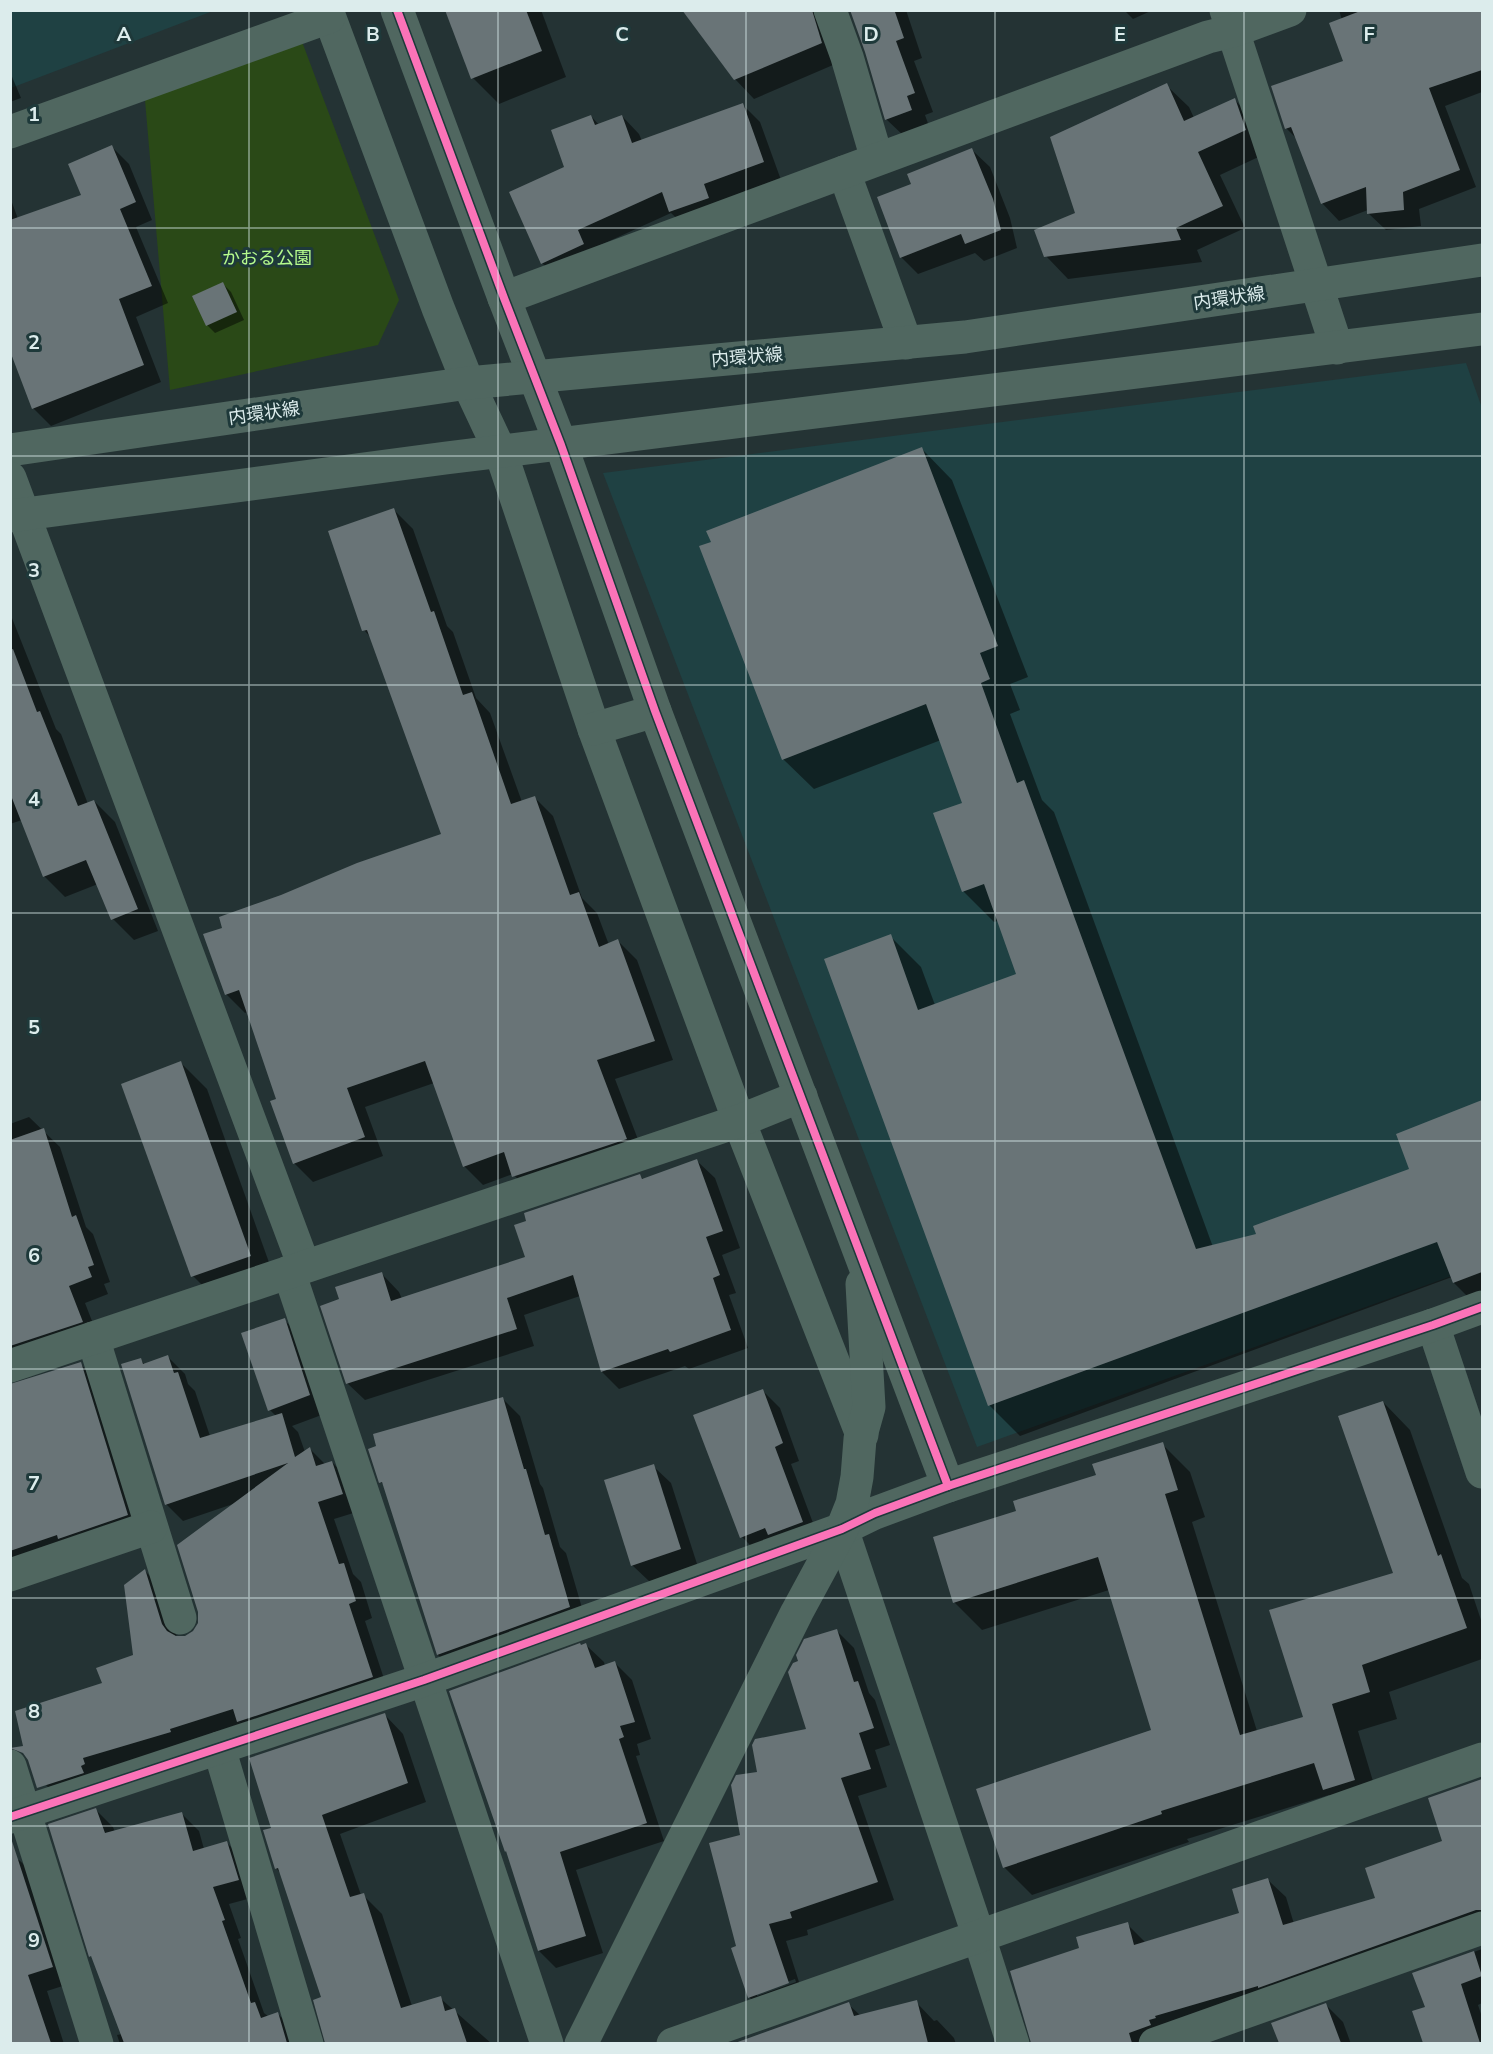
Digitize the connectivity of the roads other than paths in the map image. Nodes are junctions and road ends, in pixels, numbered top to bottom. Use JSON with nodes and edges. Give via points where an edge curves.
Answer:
{"nodes":[{"id":1,"x":397,"y":10,"type":"edge"},
{"id":2,"x":830,"y":10,"type":"edge"},
{"id":3,"x":1290,"y":10,"type":"edge"},
{"id":4,"x":328,"y":14,"type":"edge"},
{"id":5,"x":1230,"y":21,"type":"edge"},
{"id":6,"x":10,"y":132,"type":"edge"},
{"id":7,"x":877,"y":159,"type":"junction"},
{"id":8,"x":844,"y":172,"type":"junction"},
{"id":9,"x":1482,"y":260,"type":"edge"},
{"id":10,"x":1316,"y":285,"type":"junction"},
{"id":11,"x":504,"y":298,"type":"junction"},
{"id":12,"x":1482,"y":329,"type":"edge"},
{"id":13,"x":906,"y":343,"type":"junction"},
{"id":14,"x":1337,"y":348,"type":"junction"},
{"id":15,"x":535,"y":377,"type":"junction"},
{"id":16,"x":468,"y":383,"type":"junction"},
{"id":17,"x":561,"y":445,"type":"junction"},
{"id":18,"x":10,"y":450,"type":"edge"},
{"id":19,"x":501,"y":453,"type":"junction"},
{"id":20,"x":10,"y":478,"type":"edge"},
{"id":21,"x":17,"y":515,"type":"edge"},
{"id":22,"x":655,"y":711,"type":"junction"},
{"id":23,"x":594,"y":729,"type":"junction"},
{"id":24,"x":801,"y":1095,"type":"junction"},
{"id":25,"x":739,"y":1121,"type":"junction"},
{"id":26,"x":866,"y":1268,"type":"junction"},
{"id":27,"x":297,"y":1269,"type":"junction"},
{"id":28,"x":1482,"y":1307,"type":"edge"},
{"id":29,"x":1433,"y":1325,"type":"junction"},
{"id":30,"x":93,"y":1338,"type":"junction"},
{"id":31,"x":10,"y":1366,"type":"edge"},
{"id":32,"x":862,"y":1435,"type":"junction"},
{"id":33,"x":1482,"y":1472,"type":"edge"},
{"id":34,"x":948,"y":1486,"type":"junction"},
{"id":35,"x":151,"y":1527,"type":"junction"},
{"id":36,"x":842,"y":1529,"type":"junction"},
{"id":37,"x":10,"y":1575,"type":"edge"},
{"id":38,"x":180,"y":1618,"type":"dead end"},
{"id":39,"x":424,"y":1680,"type":"junction"},
{"id":40,"x":219,"y":1748,"type":"junction"},
{"id":41,"x":1482,"y":1760,"type":"edge"},
{"id":42,"x":10,"y":1766,"type":"edge"},
{"id":43,"x":18,"y":1815,"type":"edge"},
{"id":44,"x":1482,"y":1928,"type":"edge"},
{"id":45,"x":979,"y":1937,"type":"junction"},
{"id":46,"x":97,"y":2043,"type":"edge"},
{"id":47,"x":307,"y":2043,"type":"edge"},
{"id":48,"x":547,"y":2043,"type":"edge"},
{"id":49,"x":580,"y":2043,"type":"edge"},
{"id":50,"x":673,"y":2043,"type":"edge"},
{"id":51,"x":1013,"y":2043,"type":"edge"},
{"id":52,"x":1155,"y":2043,"type":"edge"}],
"edges":[{"from":1,"to":11,"type":"street"},
{"from":2,"to":7,"type":"street"},
{"from":3,"to":5,"type":"street"},
{"from":4,"to":6,"type":"street"},
{"from":4,"to":16,"type":"street"},
{"from":5,"to":7,"type":"street","via":[[1208,37]]},
{"from":5,"to":10,"type":"street"},
{"from":7,"to":8,"type":"street"},
{"from":8,"to":11,"type":"street"},
{"from":8,"to":13,"type":"street"},
{"from":9,"to":10,"type":"street","name":"内環状線"},
{"from":10,"to":13,"type":"street","name":"内環状線"},
{"from":10,"to":14,"type":"street"},
{"from":11,"to":15,"type":"street"},
{"from":12,"to":14,"type":"street"},
{"from":13,"to":15,"type":"street","name":"内環状線"},
{"from":14,"to":17,"type":"street"},
{"from":15,"to":16,"type":"street","name":"内環状線"},
{"from":15,"to":17,"type":"street"},
{"from":16,"to":18,"type":"street","name":"内環状線"},
{"from":16,"to":19,"type":"street"},
{"from":17,"to":19,"type":"street"},
{"from":17,"to":22,"type":"street"},
{"from":19,"to":21,"type":"street"},
{"from":19,"to":23,"type":"street"},
{"from":20,"to":21,"type":"street"},
{"from":21,"to":27,"type":"street"},
{"from":22,"to":23,"type":"street"},
{"from":22,"to":24,"type":"street"},
{"from":23,"to":25,"type":"street"},
{"from":24,"to":25,"type":"street"},
{"from":24,"to":26,"type":"street"},
{"from":25,"to":27,"type":"street"},
{"from":25,"to":32,"type":"street"},
{"from":26,"to":32,"type":"street","via":[[861,1280],[869,1407]]},
{"from":26,"to":34,"type":"street"},
{"from":27,"to":30,"type":"street"},
{"from":27,"to":39,"type":"street"},
{"from":28,"to":29,"type":"street"},
{"from":29,"to":33,"type":"street"},
{"from":29,"to":34,"type":"street"},
{"from":30,"to":31,"type":"street"},
{"from":30,"to":35,"type":"street"},
{"from":32,"to":36,"type":"street","via":[[852,1504]]},
{"from":34,"to":36,"type":"street"},
{"from":35,"to":37,"type":"street"},
{"from":35,"to":38,"type":"street"},
{"from":36,"to":39,"type":"street"},
{"from":36,"to":45,"type":"street"},
{"from":36,"to":49,"type":"street","via":[[796,1612]]},
{"from":39,"to":40,"type":"street"},
{"from":39,"to":48,"type":"street"},
{"from":40,"to":43,"type":"street"},
{"from":40,"to":47,"type":"street"},
{"from":41,"to":45,"type":"street"},
{"from":42,"to":43,"type":"street"},
{"from":43,"to":46,"type":"street"},
{"from":44,"to":52,"type":"street"},
{"from":45,"to":50,"type":"street"},
{"from":45,"to":51,"type":"street"}]}
